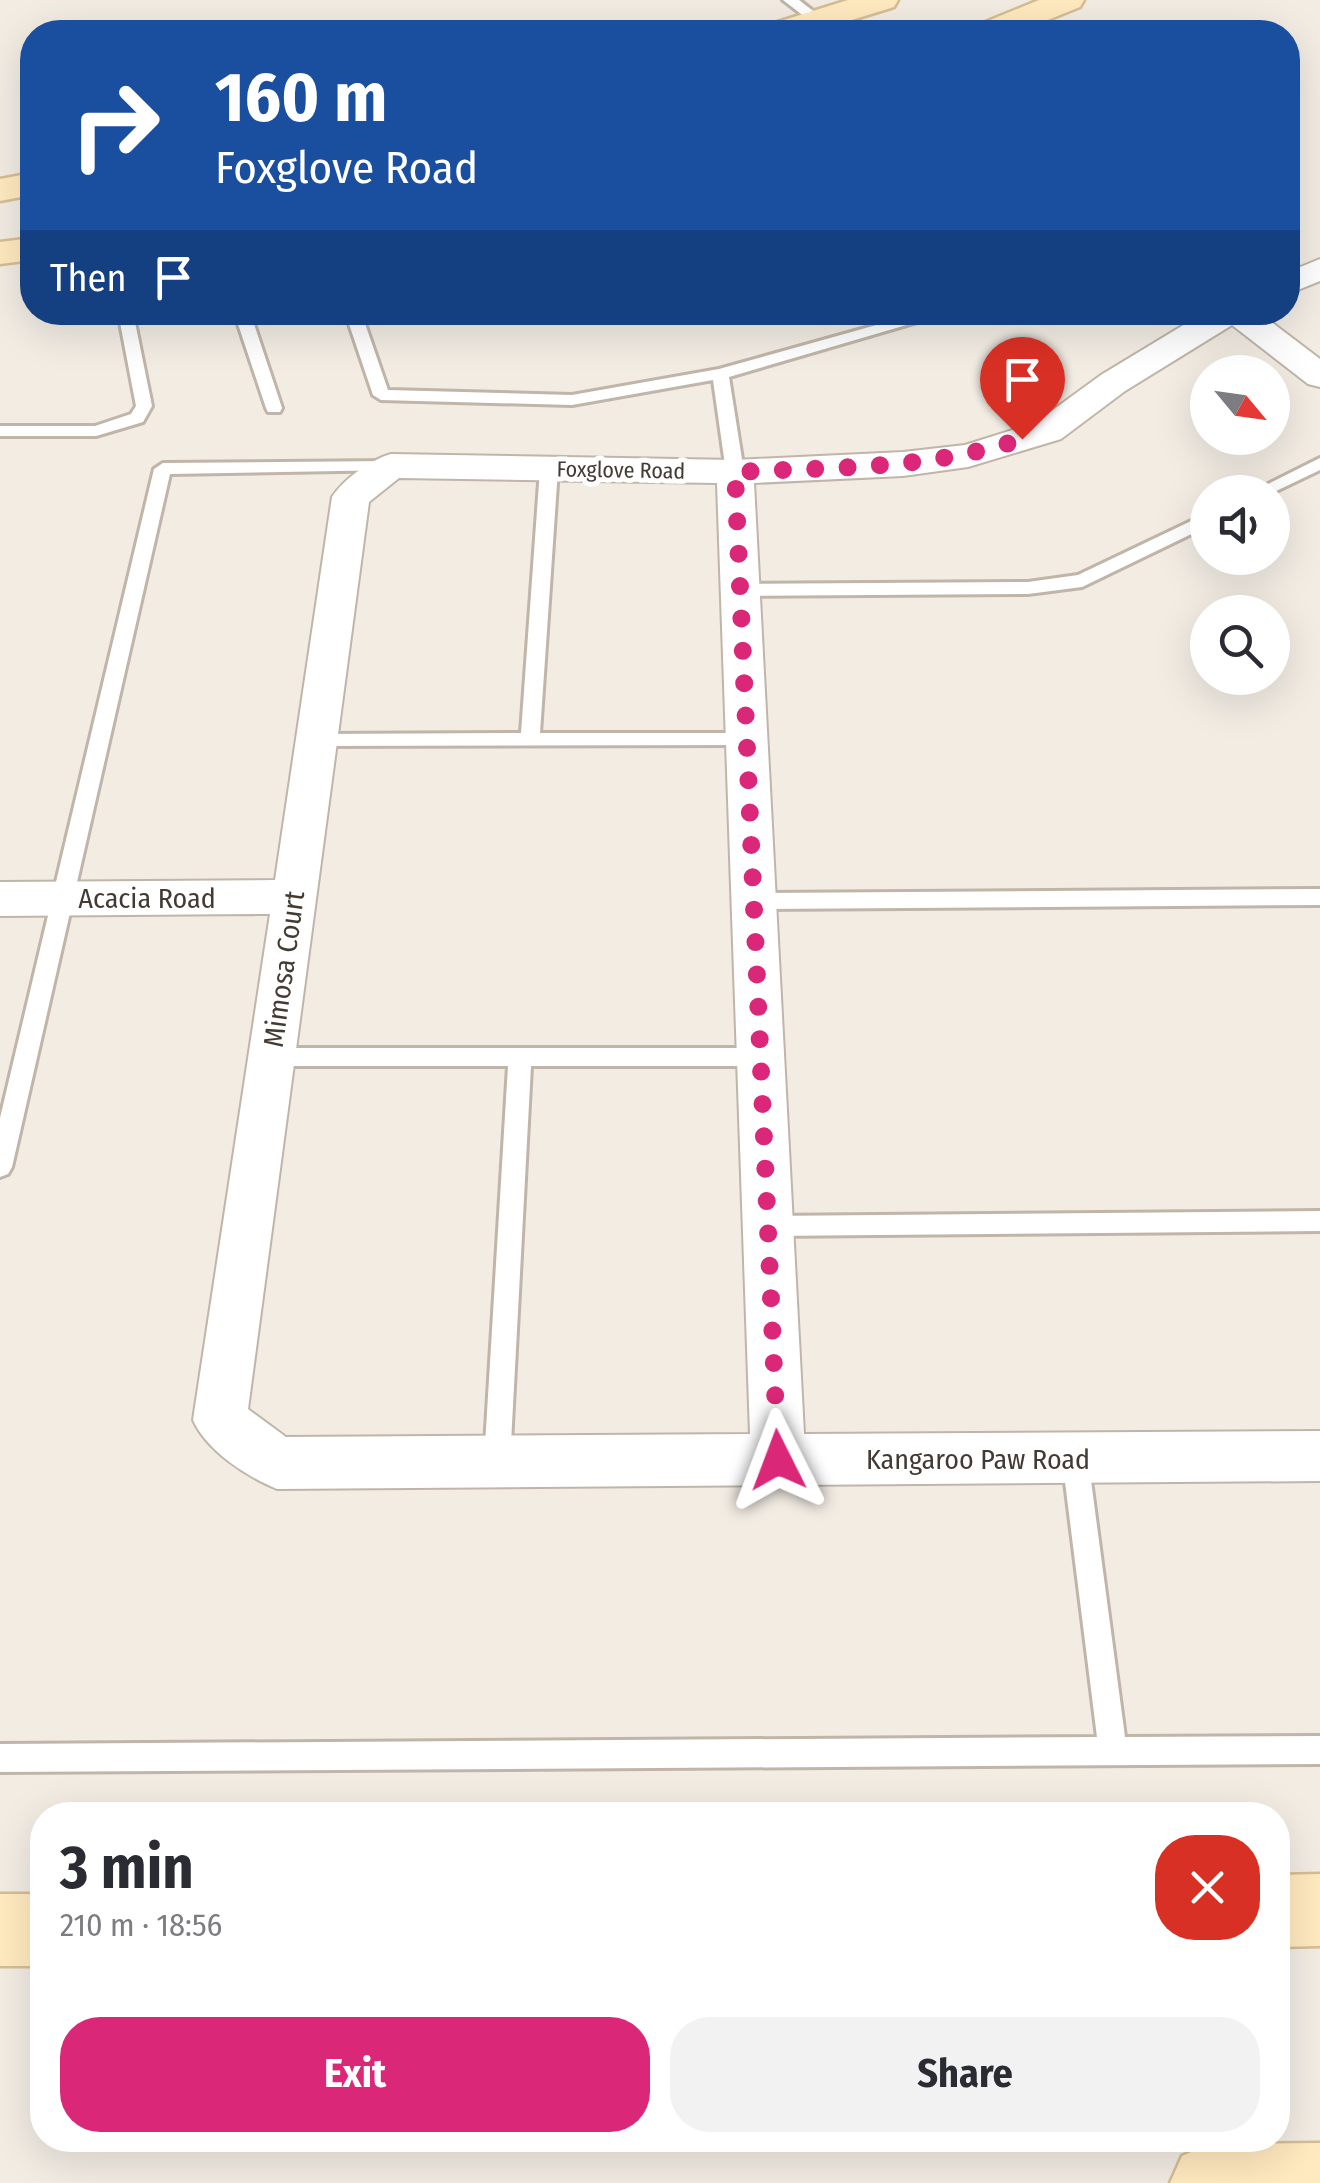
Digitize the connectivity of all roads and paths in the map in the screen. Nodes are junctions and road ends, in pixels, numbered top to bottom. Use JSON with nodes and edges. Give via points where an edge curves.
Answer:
{"nodes":[{"id":1,"x":790,"y":0,"type":"edge"},
{"id":2,"x":1068,"y":0,"type":"edge"},
{"id":3,"x":866,"y":2,"type":"edge"},
{"id":4,"x":817,"y":20,"type":"edge"},
{"id":5,"x":837,"y":20,"type":"edge"},
{"id":6,"x":885,"y":20,"type":"edge"},
{"id":7,"x":1019,"y":20,"type":"edge"},
{"id":8,"x":127,"y":325,"type":"edge"},
{"id":9,"x":246,"y":325,"type":"edge"},
{"id":10,"x":358,"y":325,"type":"edge"},
{"id":11,"x":897,"y":325,"type":"edge"},
{"id":12,"x":1211,"y":325,"type":"edge"},
{"id":13,"x":1251,"y":325,"type":"edge"},
{"id":14,"x":720,"y":374,"type":"junction"},
{"id":15,"x":1320,"y":376,"type":"edge"},
{"id":16,"x":274,"y":408,"type":"dead end"},
{"id":17,"x":0,"y":431,"type":"edge"},
{"id":18,"x":1320,"y":463,"type":"edge"},
{"id":19,"x":391,"y":466,"type":"junction"},
{"id":20,"x":549,"y":469,"type":"junction"},
{"id":21,"x":735,"y":472,"type":"junction"},
{"id":22,"x":1290,"y":478,"type":"edge"},
{"id":23,"x":1190,"y":528,"type":"edge"},
{"id":24,"x":740,"y":590,"type":"junction"},
{"id":25,"x":746,"y":740,"type":"junction"},
{"id":26,"x":316,"y":741,"type":"junction"},
{"id":27,"x":530,"y":741,"type":"junction"},
{"id":28,"x":294,"y":896,"type":"junction"},
{"id":29,"x":1320,"y":897,"type":"edge"},
{"id":30,"x":63,"y":898,"type":"junction"},
{"id":31,"x":0,"y":899,"type":"edge"},
{"id":32,"x":754,"y":901,"type":"junction"},
{"id":33,"x":271,"y":1057,"type":"junction"},
{"id":34,"x":520,"y":1057,"type":"junction"},
{"id":35,"x":760,"y":1058,"type":"junction"},
{"id":36,"x":0,"y":1166,"type":"edge"},
{"id":37,"x":1320,"y":1221,"type":"edge"},
{"id":38,"x":768,"y":1226,"type":"junction"},
{"id":39,"x":1320,"y":1456,"type":"edge"},
{"id":40,"x":1075,"y":1458,"type":"junction"},
{"id":41,"x":778,"y":1460,"type":"junction"},
{"id":42,"x":498,"y":1462,"type":"junction"},
{"id":43,"x":277,"y":1463,"type":"joint"},
{"id":44,"x":1320,"y":1750,"type":"edge"},
{"id":45,"x":1114,"y":1751,"type":"junction"},
{"id":46,"x":0,"y":1758,"type":"edge"},
{"id":47,"x":1290,"y":1910,"type":"edge"},
{"id":48,"x":1320,"y":1910,"type":"edge"},
{"id":49,"x":0,"y":1930,"type":"edge"},
{"id":50,"x":30,"y":1930,"type":"edge"},
{"id":51,"x":1320,"y":2182,"type":"edge"},
{"id":52,"x":1209,"y":2183,"type":"edge"}],
"edges":[{"from":1,"to":4,"type":"lane"},
{"from":2,"to":7,"type":"main road"},
{"from":3,"to":5,"type":"main road"},
{"from":3,"to":6,"type":"main road"},
{"from":8,"to":17,"type":"lane","via":[[144,406],[137,418],[96,431]]},
{"from":9,"to":16,"type":"lane"},
{"from":10,"to":14,"type":"lane","via":[[381,395],[572,400]]},
{"from":11,"to":14,"type":"lane"},
{"from":12,"to":21,"type":"street","name":"Foxglove Road","via":[[1048,431],[968,456]]},
{"from":13,"to":15,"type":"street"},
{"from":14,"to":21,"type":"lane"},
{"from":18,"to":22,"type":"lane"},
{"from":19,"to":20,"type":"street","name":"Foxglove Road"},
{"from":19,"to":26,"type":"street","name":"Mimosa Court","via":[[351,497]]},
{"from":19,"to":30,"type":"lane","via":[[163,468]]},
{"from":20,"to":21,"type":"street","name":"Foxglove Road"},
{"from":20,"to":27,"type":"lane"},
{"from":21,"to":24,"type":"street"},
{"from":23,"to":24,"type":"lane","via":[[1082,582]]},
{"from":24,"to":25,"type":"street"},
{"from":25,"to":27,"type":"lane"},
{"from":25,"to":32,"type":"street"},
{"from":26,"to":27,"type":"lane"},
{"from":26,"to":28,"type":"street","name":"Mimosa Court"},
{"from":28,"to":30,"type":"street","name":"Acacia Road"},
{"from":28,"to":33,"type":"street","name":"Mimosa Court"},
{"from":29,"to":32,"type":"lane"},
{"from":30,"to":31,"type":"street","name":"Acacia Road"},
{"from":30,"to":36,"type":"lane"},
{"from":32,"to":35,"type":"street"},
{"from":33,"to":34,"type":"lane"},
{"from":33,"to":43,"type":"street","name":"Mimosa Court","via":[[220,1420]]},
{"from":34,"to":35,"type":"lane"},
{"from":34,"to":42,"type":"lane"},
{"from":35,"to":38,"type":"street"},
{"from":37,"to":38,"type":"lane"},
{"from":38,"to":41,"type":"street"},
{"from":39,"to":40,"type":"street","name":"Kangaroo Paw Road"},
{"from":40,"to":41,"type":"street","name":"Kangaroo Paw Road"},
{"from":40,"to":45,"type":"lane"},
{"from":41,"to":42,"type":"street","name":"Kangaroo Paw Road"},
{"from":42,"to":43,"type":"street","name":"Kangaroo Paw Road"},
{"from":44,"to":45,"type":"lane"},
{"from":45,"to":46,"type":"lane"},
{"from":47,"to":48,"type":"main road"},
{"from":49,"to":50,"type":"main road"},
{"from":51,"to":52,"type":"main road"}]}
